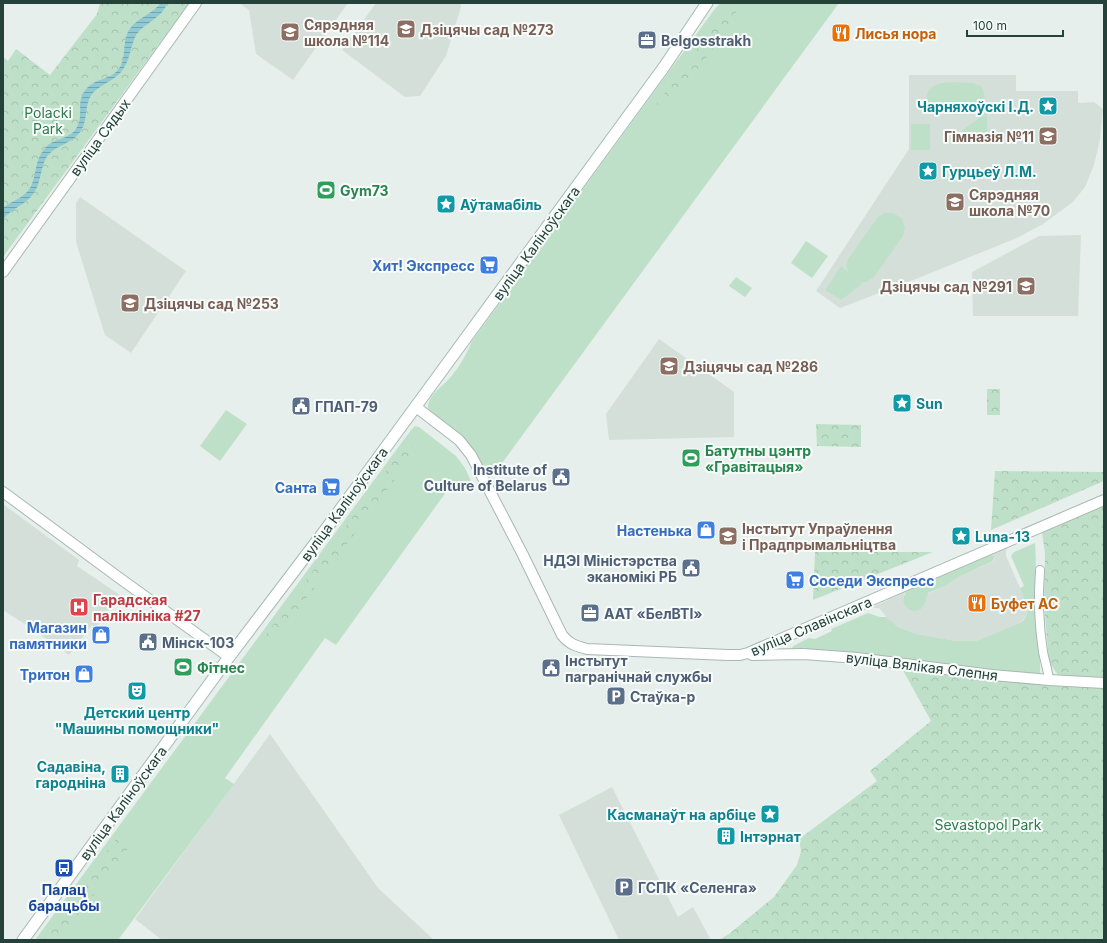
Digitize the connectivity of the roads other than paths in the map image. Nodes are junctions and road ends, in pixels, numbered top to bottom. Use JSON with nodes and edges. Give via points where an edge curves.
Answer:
{"nodes":[{"id":1,"x":196,"y":3,"type":"edge"},
{"id":2,"x":706,"y":3,"type":"edge"},
{"id":3,"x":715,"y":3,"type":"edge"},
{"id":4,"x":664,"y":67,"type":"junction"},
{"id":5,"x":3,"y":272,"type":"edge"},
{"id":6,"x":416,"y":407,"type":"junction"},
{"id":7,"x":3,"y":492,"type":"edge"},
{"id":8,"x":1104,"y":500,"type":"edge"},
{"id":9,"x":1040,"y":570,"type":"dead end"},
{"id":10,"x":780,"y":640,"type":"junction"},
{"id":11,"x":784,"y":654,"type":"junction"},
{"id":12,"x":740,"y":655,"type":"junction"},
{"id":13,"x":229,"y":657,"type":"junction"},
{"id":14,"x":1049,"y":680,"type":"junction"},
{"id":15,"x":1104,"y":683,"type":"edge"},
{"id":16,"x":22,"y":940,"type":"edge"}],
"edges":[{"from":1,"to":5,"type":"street","name":"вуліца Сядых"},
{"from":2,"to":4,"type":"main road","name":"вуліца Каліноўскага"},
{"from":3,"to":4,"type":"main road","name":"вуліца Каліноўскага"},
{"from":4,"to":6,"type":"main road","name":"вуліца Каліноўскага"},
{"from":6,"to":12,"type":"street","name":"вуліца Славінскага","via":[[459,440],[471,455],[519,546],[559,630],[567,641],[575,646],[590,649]]},
{"from":6,"to":13,"type":"main road","name":"вуліца Каліноўскага"},
{"from":7,"to":13,"type":"street"},
{"from":8,"to":10,"type":"street","name":"вуліца Славінскага"},
{"from":9,"to":14,"type":"street","via":[[1040,623]]},
{"from":10,"to":11,"type":"street"},
{"from":10,"to":12,"type":"street","name":"вуліца Славінскага"},
{"from":11,"to":12,"type":"street","name":"вуліца Вялікая Слепня"},
{"from":11,"to":14,"type":"street","name":"вуліца Вялікая Слепня","via":[[857,658]]},
{"from":13,"to":16,"type":"main road","name":"вуліца Каліноўскага"},
{"from":14,"to":15,"type":"street","name":"вуліца Вялікая Слепня"}]}
